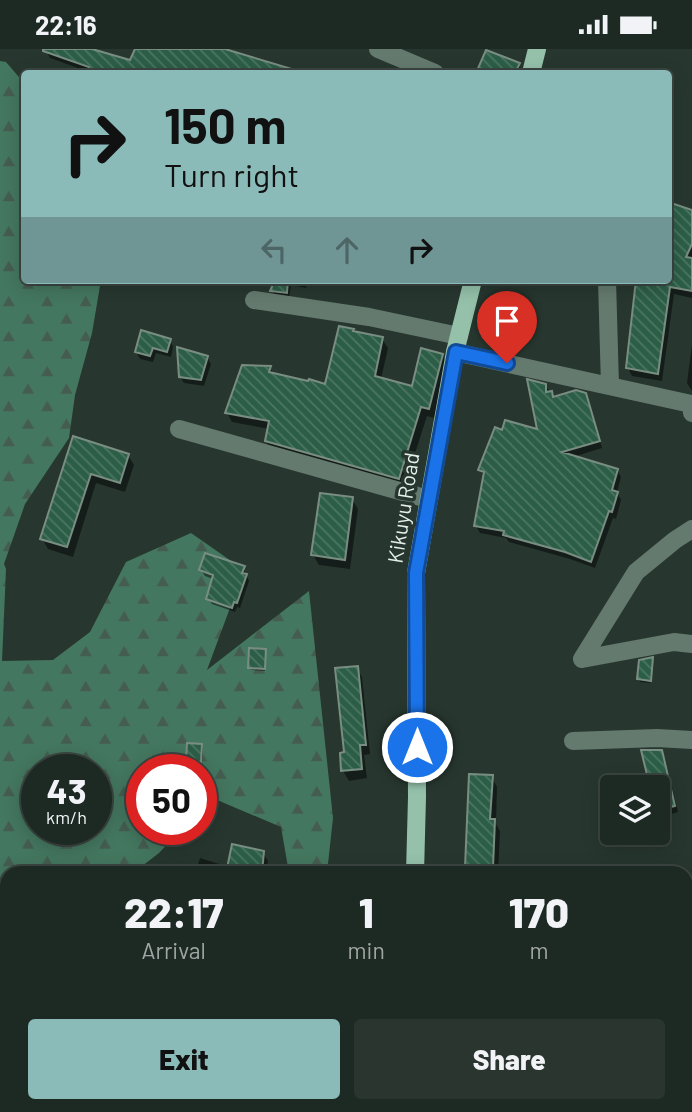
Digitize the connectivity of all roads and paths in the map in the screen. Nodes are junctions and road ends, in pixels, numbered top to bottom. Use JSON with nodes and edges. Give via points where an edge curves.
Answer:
{"nodes":[{"id":1,"x":378,"y":49,"type":"edge"},
{"id":2,"x":537,"y":49,"type":"edge"},
{"id":3,"x":428,"y":70,"type":"edge"},
{"id":4,"x":532,"y":70,"type":"edge"},
{"id":5,"x":472,"y":284,"type":"edge"},
{"id":6,"x":607,"y":284,"type":"edge"},
{"id":7,"x":254,"y":300,"type":"dead end"},
{"id":8,"x":457,"y":344,"type":"junction"},
{"id":9,"x":610,"y":386,"type":"junction"},
{"id":10,"x":692,"y":413,"type":"edge"},
{"id":11,"x":179,"y":429,"type":"dead end"},
{"id":12,"x":428,"y":499,"type":"junction"},
{"id":13,"x":692,"y":529,"type":"edge"},
{"id":14,"x":692,"y":644,"type":"edge"},
{"id":15,"x":692,"y":740,"type":"edge"},
{"id":16,"x":573,"y":741,"type":"dead end"},
{"id":17,"x":415,"y":866,"type":"edge"}],
"edges":[{"from":1,"to":3,"type":"street"},
{"from":2,"to":4,"type":"main road"},
{"from":5,"to":8,"type":"main road","name":"Kikuyu Road"},
{"from":6,"to":9,"type":"street"},
{"from":7,"to":8,"type":"street","via":[[369,317]]},
{"from":8,"to":9,"type":"street"},
{"from":8,"to":12,"type":"main road","name":"Kikuyu Road"},
{"from":9,"to":10,"type":"street","via":[[691,404]]},
{"from":11,"to":12,"type":"street"},
{"from":12,"to":17,"type":"main road","name":"Kikuyu Road","via":[[416,573]]},
{"from":13,"to":14,"type":"street","via":[[636,572],[582,659],[674,642]]},
{"from":15,"to":16,"type":"street"}]}
